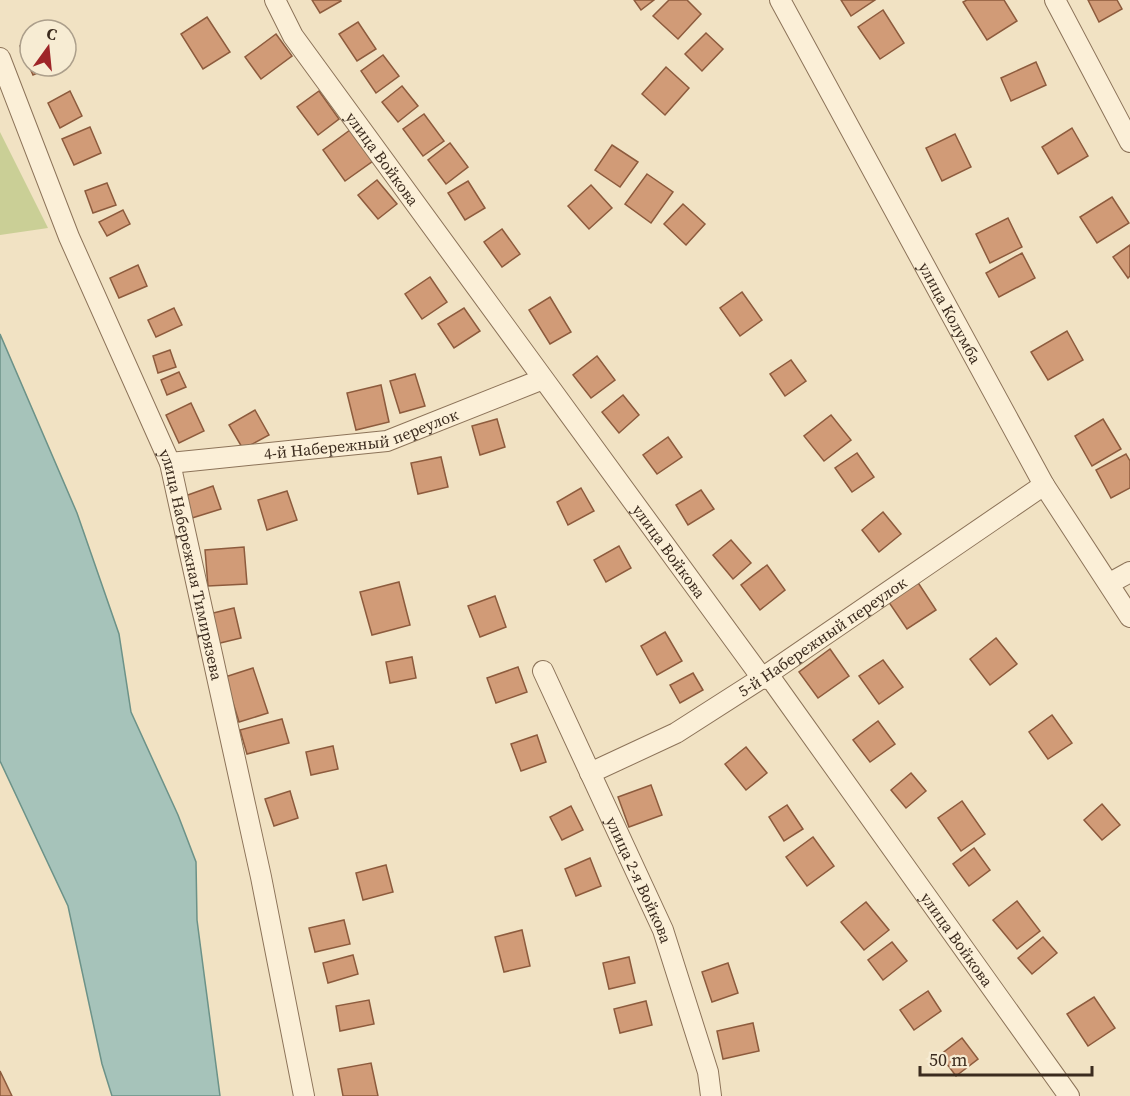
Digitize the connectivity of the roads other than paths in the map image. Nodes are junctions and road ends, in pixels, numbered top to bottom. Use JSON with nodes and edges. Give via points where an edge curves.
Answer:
{"nodes":[{"id":1,"x":275,"y":0,"type":"edge"},
{"id":2,"x":780,"y":0,"type":"edge"},
{"id":3,"x":1055,"y":0,"type":"edge"},
{"id":4,"x":0,"y":58,"type":"edge"},
{"id":5,"x":1130,"y":142,"type":"edge"},
{"id":6,"x":543,"y":378,"type":"junction"},
{"id":7,"x":170,"y":464,"type":"junction"},
{"id":8,"x":1044,"y":485,"type":"junction"},
{"id":9,"x":1130,"y":572,"type":"edge"},
{"id":10,"x":1110,"y":583,"type":"junction"},
{"id":11,"x":1130,"y":617,"type":"edge"},
{"id":12,"x":543,"y":671,"type":"dead end"},
{"id":13,"x":762,"y":678,"type":"junction"},
{"id":14,"x":590,"y":773,"type":"junction"},
{"id":15,"x":304,"y":1096,"type":"edge"},
{"id":16,"x":711,"y":1096,"type":"edge"},
{"id":17,"x":1069,"y":1096,"type":"edge"}],
"edges":[{"from":1,"to":6,"type":"street","name":"улица Войкова","via":[[292,36]]},
{"from":2,"to":8,"type":"street","name":"улица Колумба"},
{"from":3,"to":5,"type":"street"},
{"from":4,"to":7,"type":"street","name":"улица Набережная Тимирязева","via":[[69,237]]},
{"from":6,"to":7,"type":"street","name":"4-й Набережный переулок","via":[[387,441]]},
{"from":6,"to":13,"type":"street","name":"улица Войкова"},
{"from":7,"to":15,"type":"street","name":"улица Набережная Тимирязева","via":[[261,877]]},
{"from":8,"to":10,"type":"street","name":"улица Колумба"},
{"from":8,"to":13,"type":"street","name":"5-й Набережный переулок"},
{"from":9,"to":10,"type":"street"},
{"from":10,"to":11,"type":"street","name":"улица Колумба"},
{"from":12,"to":14,"type":"street","name":"улица 2-я Войкова"},
{"from":13,"to":14,"type":"street","name":"5-й Набережный переулок","via":[[676,733]]},
{"from":13,"to":17,"type":"street","name":"улица Войкова","via":[[772,680]]},
{"from":14,"to":16,"type":"street","name":"улица 2-я Войкова","via":[[663,930],[708,1072]]}]}
